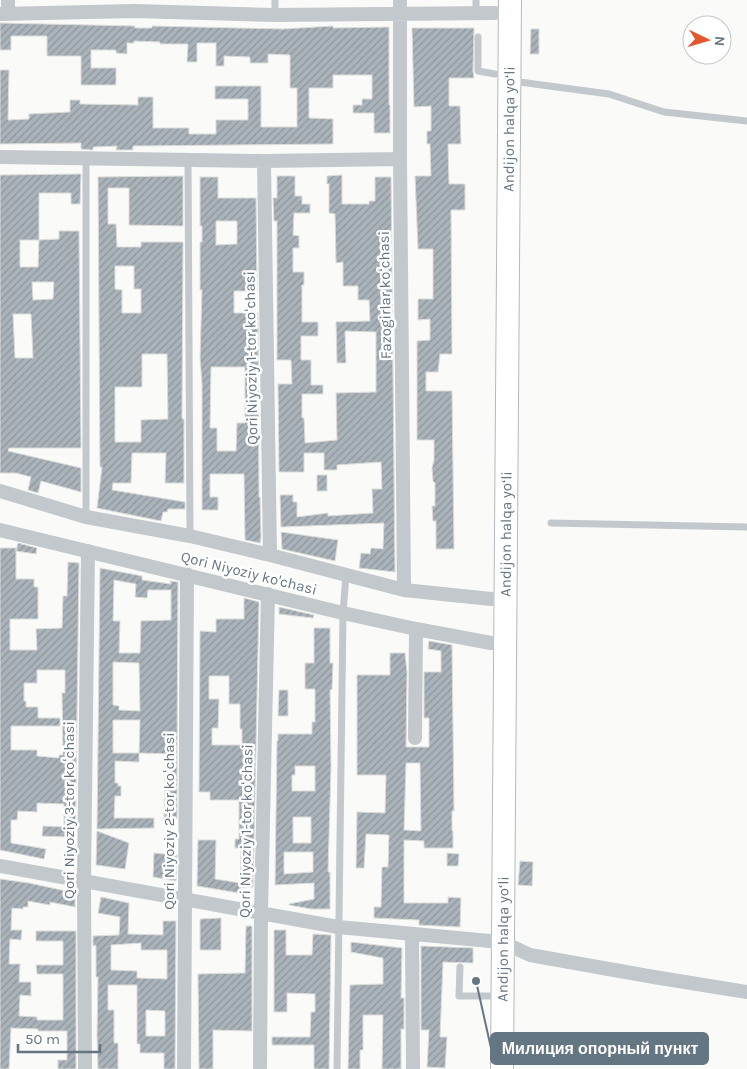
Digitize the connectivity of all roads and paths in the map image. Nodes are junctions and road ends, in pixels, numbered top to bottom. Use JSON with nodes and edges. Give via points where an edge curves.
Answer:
{"nodes":[{"id":1,"x":275,"y":0,"type":"edge"},
{"id":2,"x":490,"y":5,"type":"edge"},
{"id":3,"x":135,"y":6,"type":"edge"},
{"id":4,"x":400,"y":6,"type":"edge"},
{"id":5,"x":5,"y":9,"type":"edge"},
{"id":6,"x":275,"y":15,"type":"junction"},
{"id":7,"x":478,"y":37,"type":"dead end"},
{"id":8,"x":502,"y":77,"type":"junction"},
{"id":9,"x":747,"y":121,"type":"edge"},
{"id":10,"x":0,"y":157,"type":"edge"},
{"id":11,"x":86,"y":157,"type":"junction"},
{"id":12,"x":400,"y":159,"type":"junction"},
{"id":13,"x":188,"y":160,"type":"junction"},
{"id":14,"x":264,"y":161,"type":"junction"},
{"id":15,"x":0,"y":491,"type":"edge"},
{"id":16,"x":86,"y":517,"type":"junction"},
{"id":17,"x":551,"y":523,"type":"dead end"},
{"id":18,"x":747,"y":527,"type":"edge"},
{"id":19,"x":0,"y":530,"type":"edge"},
{"id":20,"x":190,"y":536,"type":"junction"},
{"id":21,"x":88,"y":551,"type":"junction"},
{"id":22,"x":270,"y":555,"type":"junction"},
{"id":23,"x":187,"y":574,"type":"junction"},
{"id":24,"x":346,"y":575,"type":"junction"},
{"id":25,"x":404,"y":590,"type":"junction"},
{"id":26,"x":268,"y":594,"type":"junction"},
{"id":27,"x":491,"y":599,"type":"junction"},
{"id":28,"x":343,"y":613,"type":"junction"},
{"id":29,"x":416,"y":629,"type":"junction"},
{"id":30,"x":491,"y":643,"type":"junction"},
{"id":31,"x":415,"y":738,"type":"dead end"},
{"id":32,"x":0,"y":866,"type":"edge"},
{"id":33,"x":84,"y":881,"type":"junction"},
{"id":34,"x":184,"y":899,"type":"junction"},
{"id":35,"x":261,"y":913,"type":"junction"},
{"id":36,"x":338,"y":928,"type":"junction"},
{"id":37,"x":412,"y":934,"type":"junction"},
{"id":38,"x":496,"y":942,"type":"junction"},
{"id":39,"x":460,"y":967,"type":"dead end"},
{"id":40,"x":747,"y":992,"type":"edge"},
{"id":41,"x":490,"y":996,"type":"junction"},
{"id":42,"x":85,"y":1069,"type":"edge"},
{"id":43,"x":184,"y":1069,"type":"edge"},
{"id":44,"x":260,"y":1069,"type":"edge"},
{"id":45,"x":337,"y":1069,"type":"edge"},
{"id":46,"x":413,"y":1069,"type":"edge"},
{"id":47,"x":489,"y":1069,"type":"edge"},
{"id":48,"x":502,"y":1069,"type":"edge"}],
"edges":[{"from":1,"to":6,"type":"lane"},
{"from":2,"to":4,"type":"street"},
{"from":2,"to":8,"type":"highway","name":"Andijon halqa yo‘li"},
{"from":3,"to":5,"type":"street"},
{"from":3,"to":6,"type":"street"},
{"from":4,"to":6,"type":"street"},
{"from":4,"to":12,"type":"street","name":"Fazogirlar koʻchasi"},
{"from":7,"to":8,"type":"lane","via":[[478,71]]},
{"from":8,"to":9,"type":"lane","via":[[609,94],[664,112]]},
{"from":8,"to":27,"type":"highway","name":"Andijon halqa yo‘li"},
{"from":8,"to":38,"type":"highway","name":"Andijon halqa yo‘li"},
{"from":10,"to":11,"type":"street"},
{"from":11,"to":13,"type":"street"},
{"from":11,"to":16,"type":"lane"},
{"from":12,"to":14,"type":"street"},
{"from":12,"to":25,"type":"street","name":"Fazogirlar koʻchasi"},
{"from":13,"to":14,"type":"street"},
{"from":13,"to":20,"type":"lane"},
{"from":14,"to":22,"type":"street","name":"Qori Niyoziy 1-tor koʻchasi"},
{"from":15,"to":16,"type":"street","name":"Qori Niyoziy ko'chasi"},
{"from":16,"to":20,"type":"street","name":"Qori Niyoziy ko'chasi"},
{"from":17,"to":18,"type":"lane"},
{"from":19,"to":21,"type":"street","name":"Qori Niyoziy ko'chasi"},
{"from":20,"to":22,"type":"street","name":"Qori Niyoziy ko'chasi"},
{"from":21,"to":23,"type":"street","name":"Qori Niyoziy ko'chasi"},
{"from":21,"to":33,"type":"street","name":"Qori Niyoziy 3-tor koʻchasi"},
{"from":22,"to":24,"type":"street","name":"Qori Niyoziy ko'chasi"},
{"from":23,"to":26,"type":"street","name":"Qori Niyoziy ko'chasi"},
{"from":23,"to":34,"type":"street","name":"Qori Niyoziy 2-tor koʻchasi"},
{"from":24,"to":25,"type":"street","name":"Qori Niyoziy ko'chasi"},
{"from":24,"to":28,"type":"lane"},
{"from":25,"to":27,"type":"street","name":"Qori Niyoziy ko'chasi"},
{"from":26,"to":28,"type":"street","name":"Qori Niyoziy ko'chasi"},
{"from":26,"to":35,"type":"street","name":"Qori Niyoziy 1-tor koʻchasi"},
{"from":27,"to":30,"type":"highway","name":"Andijon halqa yo‘li"},
{"from":28,"to":29,"type":"street","name":"Qori Niyoziy ko'chasi"},
{"from":28,"to":36,"type":"lane"},
{"from":29,"to":30,"type":"street","name":"Qori Niyoziy ko'chasi"},
{"from":29,"to":31,"type":"street"},
{"from":30,"to":38,"type":"highway","name":"Andijon halqa yo‘li"},
{"from":32,"to":33,"type":"street"},
{"from":33,"to":34,"type":"street"},
{"from":33,"to":42,"type":"street","name":"Qori Niyoziy 3-tor koʻchasi"},
{"from":34,"to":35,"type":"street"},
{"from":34,"to":43,"type":"street","name":"Qori Niyoziy 2-tor koʻchasi"},
{"from":35,"to":36,"type":"street"},
{"from":35,"to":44,"type":"street","name":"Qori Niyoziy 1-tor koʻchasi"},
{"from":36,"to":37,"type":"street"},
{"from":36,"to":45,"type":"lane"},
{"from":37,"to":38,"type":"street"},
{"from":37,"to":46,"type":"street"},
{"from":38,"to":40,"type":"street","via":[[530,955]]},
{"from":38,"to":41,"type":"highway","name":"Andijon halqa yo‘li"},
{"from":38,"to":48,"type":"highway","name":"Andijon halqa yo‘li"},
{"from":39,"to":41,"type":"lane","via":[[459,996]]},
{"from":41,"to":47,"type":"highway","name":"Andijon halqa yo‘li"}]}
